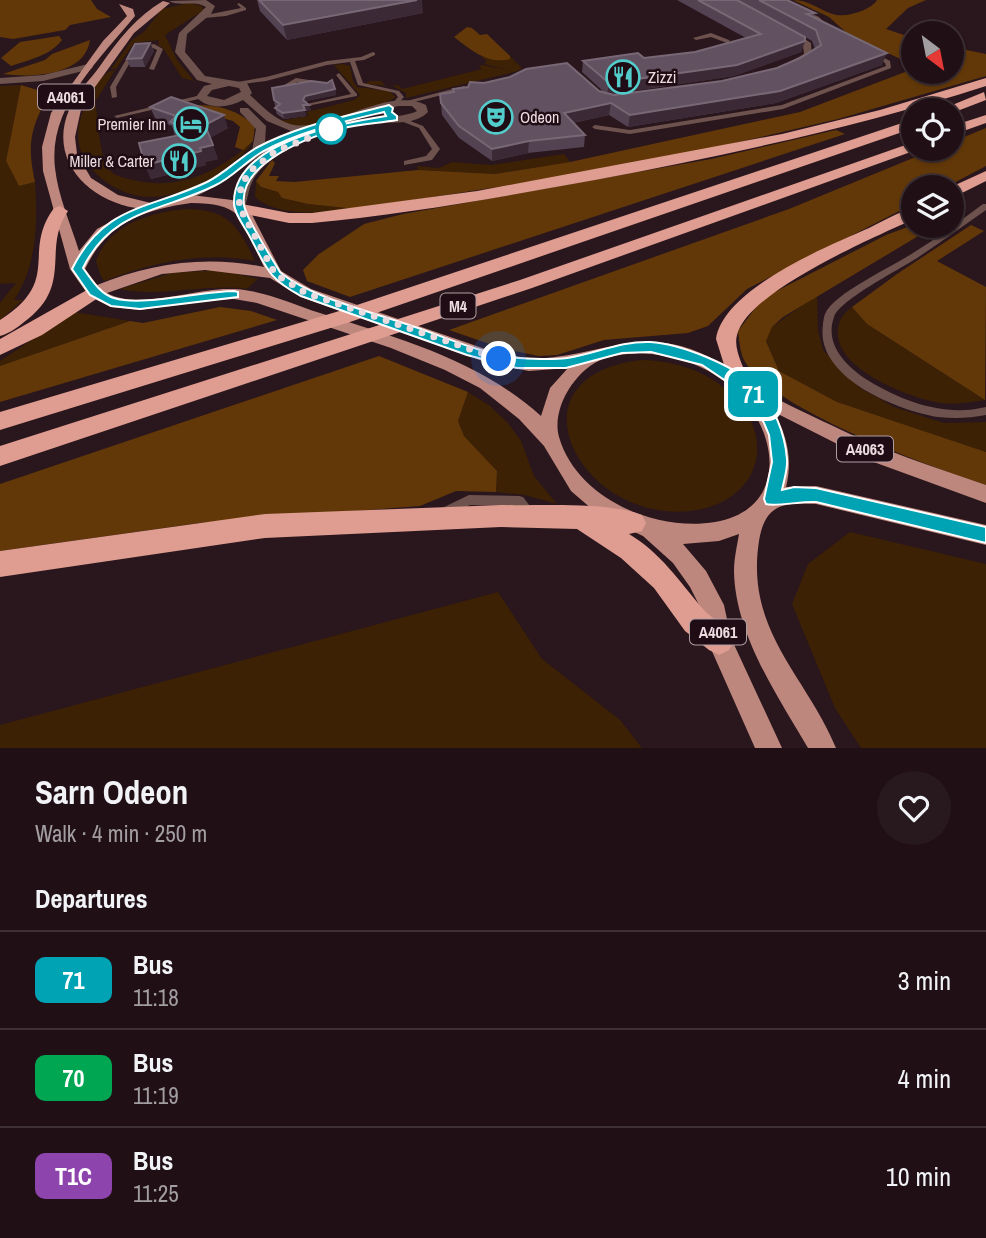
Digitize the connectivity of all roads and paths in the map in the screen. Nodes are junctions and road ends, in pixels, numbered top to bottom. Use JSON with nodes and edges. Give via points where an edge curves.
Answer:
{"nodes":[{"id":1,"x":202,"y":0,"type":"edge"},
{"id":2,"x":779,"y":0,"type":"edge"},
{"id":3,"x":172,"y":1,"type":"edge"},
{"id":4,"x":110,"y":3,"type":"dead end"},
{"id":5,"x":239,"y":4,"type":"dead end"},
{"id":6,"x":122,"y":5,"type":"junction"},
{"id":7,"x":204,"y":16,"type":"junction"},
{"id":8,"x":773,"y":24,"type":"edge"},
{"id":9,"x":836,"y":35,"type":"edge"},
{"id":10,"x":696,"y":38,"type":"dead end"},
{"id":11,"x":727,"y":41,"type":"edge"},
{"id":12,"x":864,"y":50,"type":"edge"},
{"id":13,"x":373,"y":54,"type":"dead end"},
{"id":14,"x":352,"y":60,"type":"junction"},
{"id":15,"x":88,"y":67,"type":"junction"},
{"id":16,"x":152,"y":69,"type":"dead end"},
{"id":17,"x":774,"y":70,"type":"edge"},
{"id":18,"x":286,"y":74,"type":"junction"},
{"id":19,"x":339,"y":75,"type":"dead end"},
{"id":20,"x":43,"y":78,"type":"junction"},
{"id":21,"x":201,"y":78,"type":"junction"},
{"id":22,"x":266,"y":79,"type":"junction"},
{"id":23,"x":296,"y":80,"type":"junction"},
{"id":24,"x":0,"y":81,"type":"edge"},
{"id":25,"x":986,"y":82,"type":"edge"},
{"id":26,"x":229,"y":84,"type":"junction"},
{"id":27,"x":328,"y":85,"type":"edge"},
{"id":28,"x":316,"y":86,"type":"edge"},
{"id":29,"x":474,"y":86,"type":"edge"},
{"id":30,"x":303,"y":88,"type":"edge"},
{"id":31,"x":71,"y":89,"type":"junction"},
{"id":32,"x":290,"y":89,"type":"edge"},
{"id":33,"x":277,"y":91,"type":"edge"},
{"id":34,"x":246,"y":93,"type":"junction"},
{"id":35,"x":202,"y":94,"type":"junction"},
{"id":36,"x":442,"y":94,"type":"junction"},
{"id":37,"x":986,"y":96,"type":"edge"},
{"id":38,"x":114,"y":97,"type":"dead end"},
{"id":39,"x":223,"y":103,"type":"junction"},
{"id":40,"x":315,"y":104,"type":"dead end"},
{"id":41,"x":964,"y":104,"type":"edge"},
{"id":42,"x":397,"y":110,"type":"junction"},
{"id":43,"x":422,"y":111,"type":"junction"},
{"id":44,"x":117,"y":116,"type":"dead end"},
{"id":45,"x":986,"y":118,"type":"edge"},
{"id":46,"x":964,"y":126,"type":"edge"},
{"id":47,"x":421,"y":127,"type":"junction"},
{"id":48,"x":595,"y":127,"type":"dead end"},
{"id":49,"x":901,"y":127,"type":"edge"},
{"id":50,"x":305,"y":129,"type":"junction"},
{"id":51,"x":901,"y":150,"type":"edge"},
{"id":52,"x":258,"y":151,"type":"junction"},
{"id":53,"x":407,"y":163,"type":"dead end"},
{"id":54,"x":986,"y":175,"type":"edge"},
{"id":55,"x":964,"y":187,"type":"edge"},
{"id":56,"x":166,"y":203,"type":"junction"},
{"id":57,"x":986,"y":206,"type":"edge"},
{"id":58,"x":149,"y":207,"type":"junction"},
{"id":59,"x":241,"y":208,"type":"junction"},
{"id":60,"x":60,"y":211,"type":"junction"},
{"id":61,"x":901,"y":220,"type":"edge"},
{"id":62,"x":77,"y":269,"type":"junction"},
{"id":63,"x":275,"y":274,"type":"junction"},
{"id":64,"x":94,"y":292,"type":"junction"},
{"id":65,"x":0,"y":329,"type":"edge"},
{"id":66,"x":0,"y":348,"type":"edge"},
{"id":67,"x":596,"y":356,"type":"junction"},
{"id":68,"x":744,"y":385,"type":"junction"},
{"id":69,"x":986,"y":411,"type":"edge"},
{"id":70,"x":0,"y":421,"type":"edge"},
{"id":71,"x":550,"y":440,"type":"junction"},
{"id":72,"x":0,"y":456,"type":"edge"},
{"id":73,"x":986,"y":494,"type":"edge"},
{"id":74,"x":772,"y":499,"type":"junction"},
{"id":75,"x":578,"y":518,"type":"junction"},
{"id":76,"x":752,"y":518,"type":"junction"},
{"id":77,"x":642,"y":526,"type":"junction"},
{"id":78,"x":986,"y":535,"type":"edge"},
{"id":79,"x":0,"y":564,"type":"edge"},
{"id":80,"x":719,"y":640,"type":"junction"},
{"id":81,"x":769,"y":748,"type":"edge"},
{"id":82,"x":822,"y":748,"type":"edge"}],
"edges":[{"from":1,"to":3,"type":"street"},
{"from":1,"to":7,"type":"street","via":[[211,6]]},
{"from":2,"to":9,"type":"lane","via":[[817,18]]},
{"from":3,"to":6,"type":"main road"},
{"from":3,"to":58,"type":"main road","number":"A4061","via":[[127,34],[80,99],[71,124],[69,146],[82,177],[101,194]]},
{"from":4,"to":6,"type":"main road"},
{"from":5,"to":7,"type":"lane","via":[[244,9]]},
{"from":6,"to":15,"type":"main road","number":"A4061","via":[[130,11],[130,18]]},
{"from":7,"to":21,"type":"street","via":[[188,27],[180,44],[181,56]]},
{"from":8,"to":17,"type":"street","via":[[808,46],[809,55]]},
{"from":10,"to":11,"type":"lane","via":[[717,36]]},
{"from":12,"to":48,"type":"lane","via":[[885,60],[889,67],[783,107],[631,132]]},
{"from":13,"to":14,"type":"lane"},
{"from":14,"to":18,"type":"lane"},
{"from":14,"to":42,"type":"lane","via":[[360,84],[397,92],[401,97]]},
{"from":15,"to":20,"type":"street"},
{"from":15,"to":31,"type":"main road","number":"A4061"},
{"from":16,"to":38,"type":"lane","via":[[160,48],[138,47],[113,87]]},
{"from":18,"to":22,"type":"lane"},
{"from":18,"to":23,"type":"lane"},
{"from":19,"to":40,"type":"lane","via":[[356,94]]},
{"from":20,"to":24,"type":"street"},
{"from":20,"to":31,"type":"street"},
{"from":21,"to":26,"type":"street"},
{"from":21,"to":35,"type":"street"},
{"from":22,"to":26,"type":"lane"},
{"from":22,"to":34,"type":"lane"},
{"from":23,"to":27,"type":"lane"},
{"from":23,"to":28,"type":"lane"},
{"from":23,"to":30,"type":"lane"},
{"from":23,"to":32,"type":"lane"},
{"from":23,"to":33,"type":"lane"},
{"from":25,"to":59,"type":"highway","via":[[738,147],[502,192],[312,218]]},
{"from":26,"to":34,"type":"street","via":[[243,85]]},
{"from":26,"to":35,"type":"street"},
{"from":29,"to":36,"type":"lane"},
{"from":31,"to":60,"type":"main road","number":"A4061","via":[[56,113],[48,147]]},
{"from":34,"to":39,"type":"street"},
{"from":34,"to":50,"type":"street","via":[[281,126]]},
{"from":35,"to":39,"type":"street","via":[[209,102]]},
{"from":35,"to":44,"type":"lane"},
{"from":36,"to":42,"type":"lane"},
{"from":36,"to":43,"type":"lane"},
{"from":37,"to":41,"type":"highway"},
{"from":39,"to":52,"type":"street","via":[[242,108],[261,125]]},
{"from":42,"to":43,"type":"street"},
{"from":42,"to":43,"type":"street"},
{"from":42,"to":47,"type":"lane"},
{"from":42,"to":50,"type":"street"},
{"from":42,"to":59,"type":"street","via":[[316,133],[276,151],[250,171],[241,186]]},
{"from":43,"to":47,"type":"lane"},
{"from":45,"to":46,"type":"highway"},
{"from":47,"to":53,"type":"lane","via":[[435,151],[422,161]]},
{"from":49,"to":70,"type":"highway","number":"M4","via":[[356,313]]},
{"from":50,"to":52,"type":"street"},
{"from":51,"to":72,"type":"highway","number":"M4","via":[[526,284]]},
{"from":52,"to":56,"type":"street","via":[[212,183]]},
{"from":54,"to":55,"type":"highway"},
{"from":56,"to":58,"type":"main road","number":"A4061"},
{"from":56,"to":59,"type":"main road","number":"A4061","via":[[200,200]]},
{"from":57,"to":69,"type":"lane","via":[[842,302],[830,312],[826,325],[826,338],[836,356],[878,393],[936,413]]},
{"from":58,"to":62,"type":"main road","number":"A4061","via":[[103,231]]},
{"from":59,"to":63,"type":"main road"},
{"from":60,"to":62,"type":"main road","number":"A4061"},
{"from":60,"to":65,"type":"highway","via":[[52,219],[44,287],[32,304]]},
{"from":61,"to":68,"type":"highway","via":[[776,282],[743,306],[726,336]]},
{"from":62,"to":64,"type":"main road","number":"A4061"},
{"from":63,"to":64,"type":"main road","via":[[242,266],[198,264],[146,272]]},
{"from":63,"to":67,"type":"main road","via":[[306,293],[517,363],[566,363]]},
{"from":64,"to":66,"type":"highway"},
{"from":64,"to":71,"type":"main road","number":"A4061","via":[[124,304],[207,295],[234,295],[273,304],[480,380]]},
{"from":67,"to":68,"type":"main road","via":[[622,348],[680,352]]},
{"from":67,"to":71,"type":"main road","via":[[558,387],[548,420]]},
{"from":68,"to":73,"type":"main road","number":"A4063","via":[[825,432]]},
{"from":68,"to":74,"type":"main road","via":[[776,435],[780,462]]},
{"from":71,"to":77,"type":"main road","number":"A4061","via":[[577,484],[601,506]]},
{"from":74,"to":76,"type":"main road","number":"A4061"},
{"from":74,"to":78,"type":"main road","via":[[816,495]]},
{"from":75,"to":77,"type":"highway"},
{"from":75,"to":79,"type":"highway","via":[[436,517],[265,526]]},
{"from":75,"to":80,"type":"highway","via":[[630,549],[664,579],[695,621]]},
{"from":76,"to":77,"type":"main road","number":"A4061","via":[[709,533],[680,534]]},
{"from":76,"to":82,"type":"main road","number":"A4061","via":[[745,571],[750,603],[778,671]]},
{"from":77,"to":80,"type":"main road","number":"A4061","via":[[681,556],[698,579],[716,613]]},
{"from":80,"to":81,"type":"main road","number":"A4061"}]}
